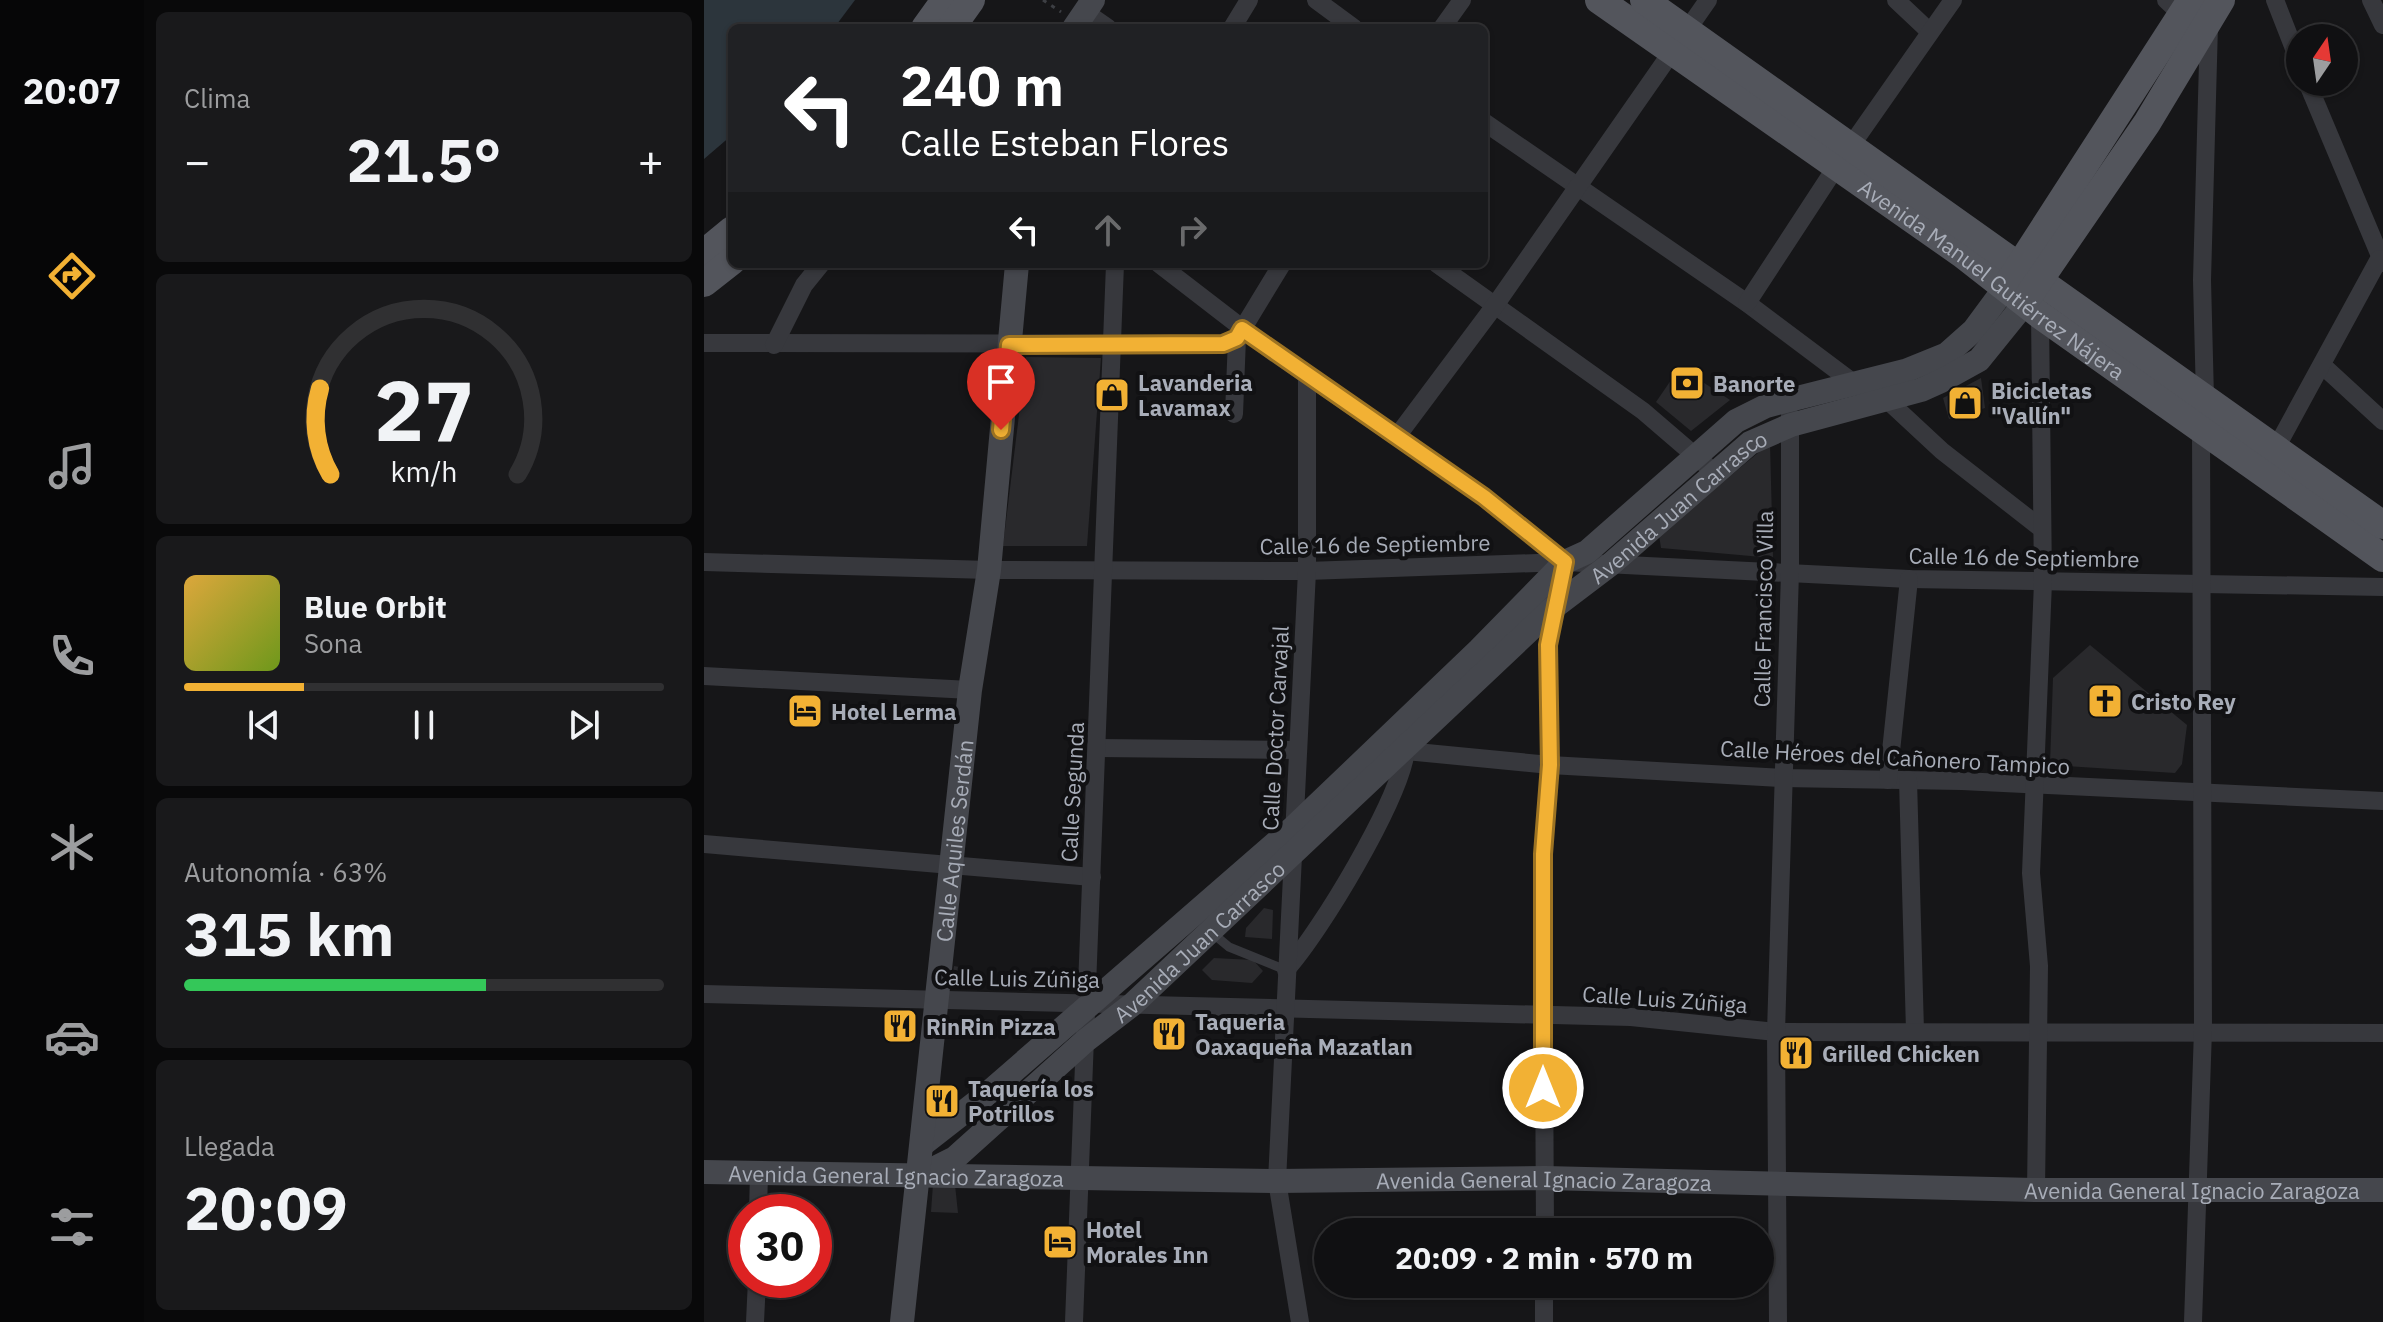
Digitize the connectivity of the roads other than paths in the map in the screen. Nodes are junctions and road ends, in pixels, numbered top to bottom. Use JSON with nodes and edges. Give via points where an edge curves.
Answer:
{"nodes":[{"id":1,"x":945,"y":0,"type":"edge"},
{"id":2,"x":971,"y":0,"type":"edge"},
{"id":3,"x":1249,"y":0,"type":"edge"},
{"id":4,"x":1316,"y":0,"type":"edge"},
{"id":5,"x":1462,"y":0,"type":"edge"},
{"id":6,"x":1599,"y":0,"type":"edge"},
{"id":7,"x":1644,"y":0,"type":"edge"},
{"id":8,"x":1708,"y":0,"type":"edge"},
{"id":9,"x":1896,"y":0,"type":"edge"},
{"id":10,"x":1953,"y":0,"type":"edge"},
{"id":11,"x":2275,"y":0,"type":"edge"},
{"id":12,"x":2371,"y":0,"type":"edge"},
{"id":13,"x":2180,"y":5,"type":"edge"},
{"id":14,"x":2215,"y":12,"type":"edge"},
{"id":15,"x":1084,"y":13,"type":"edge"},
{"id":16,"x":928,"y":24,"type":"edge"},
{"id":17,"x":954,"y":24,"type":"edge"},
{"id":18,"x":1102,"y":24,"type":"edge"},
{"id":19,"x":1234,"y":24,"type":"edge"},
{"id":20,"x":1349,"y":24,"type":"edge"},
{"id":21,"x":1445,"y":24,"type":"edge"},
{"id":22,"x":2383,"y":25,"type":"edge"},
{"id":23,"x":2286,"y":28,"type":"edge"},
{"id":24,"x":1930,"y":32,"type":"junction"},
{"id":25,"x":1679,"y":40,"type":"junction"},
{"id":26,"x":2313,"y":96,"type":"edge"},
{"id":27,"x":1488,"y":125,"type":"edge"},
{"id":28,"x":1843,"y":157,"type":"junction"},
{"id":29,"x":1578,"y":186,"type":"junction"},
{"id":30,"x":728,"y":233,"type":"edge"},
{"id":31,"x":704,"y":253,"type":"edge"},
{"id":32,"x":2381,"y":261,"type":"edge"},
{"id":33,"x":728,"y":264,"type":"edge"},
{"id":34,"x":818,"y":268,"type":"edge"},
{"id":35,"x":1017,"y":268,"type":"edge"},
{"id":36,"x":1115,"y":268,"type":"edge"},
{"id":37,"x":1164,"y":268,"type":"edge"},
{"id":38,"x":1280,"y":268,"type":"edge"},
{"id":39,"x":1443,"y":268,"type":"edge"},
{"id":40,"x":704,"y":283,"type":"edge"},
{"id":41,"x":2025,"y":291,"type":"junction"},
{"id":42,"x":1747,"y":303,"type":"junction"},
{"id":43,"x":1496,"y":304,"type":"junction"},
{"id":44,"x":1240,"y":334,"type":"junction"},
{"id":45,"x":704,"y":343,"type":"edge"},
{"id":46,"x":774,"y":345,"type":"junction"},
{"id":47,"x":1009,"y":345,"type":"junction"},
{"id":48,"x":1113,"y":346,"type":"junction"},
{"id":49,"x":2322,"y":365,"type":"junction"},
{"id":50,"x":1307,"y":375,"type":"junction"},
{"id":51,"x":1855,"y":384,"type":"junction"},
{"id":52,"x":2205,"y":398,"type":"junction"},
{"id":53,"x":1886,"y":399,"type":"junction"},
{"id":54,"x":1789,"y":400,"type":"junction"},
{"id":55,"x":1234,"y":414,"type":"dead end"},
{"id":56,"x":2383,"y":421,"type":"edge"},
{"id":57,"x":1791,"y":425,"type":"junction"},
{"id":58,"x":2201,"y":428,"type":"junction"},
{"id":59,"x":1398,"y":435,"type":"junction"},
{"id":60,"x":2276,"y":448,"type":"junction"},
{"id":61,"x":1695,"y":455,"type":"junction"},
{"id":62,"x":1714,"y":472,"type":"junction"},
{"id":63,"x":2383,"y":525,"type":"edge"},
{"id":64,"x":2042,"y":529,"type":"junction"},
{"id":65,"x":2383,"y":558,"type":"edge"},
{"id":66,"x":704,"y":562,"type":"edge"},
{"id":67,"x":1565,"y":562,"type":"junction"},
{"id":68,"x":1611,"y":564,"type":"junction"},
{"id":69,"x":989,"y":570,"type":"junction"},
{"id":70,"x":1106,"y":570,"type":"junction"},
{"id":71,"x":1307,"y":571,"type":"junction"},
{"id":72,"x":1790,"y":572,"type":"junction"},
{"id":73,"x":1909,"y":579,"type":"junction"},
{"id":74,"x":2043,"y":582,"type":"junction"},
{"id":75,"x":2202,"y":586,"type":"junction"},
{"id":76,"x":2383,"y":587,"type":"edge"},
{"id":77,"x":1553,"y":608,"type":"junction"},
{"id":78,"x":704,"y":676,"type":"edge"},
{"id":79,"x":970,"y":690,"type":"junction"},
{"id":80,"x":1398,"y":743,"type":"junction"},
{"id":81,"x":1098,"y":748,"type":"junction"},
{"id":82,"x":1298,"y":750,"type":"junction"},
{"id":83,"x":1550,"y":765,"type":"junction"},
{"id":84,"x":1782,"y":778,"type":"junction"},
{"id":85,"x":1888,"y":780,"type":"junction"},
{"id":86,"x":1908,"y":780,"type":"junction"},
{"id":87,"x":2032,"y":787,"type":"junction"},
{"id":88,"x":2202,"y":795,"type":"junction"},
{"id":89,"x":2383,"y":801,"type":"edge"},
{"id":90,"x":1294,"y":827,"type":"junction"},
{"id":91,"x":704,"y":844,"type":"edge"},
{"id":92,"x":1291,"y":858,"type":"junction"},
{"id":93,"x":952,"y":865,"type":"junction"},
{"id":94,"x":1092,"y":877,"type":"junction"},
{"id":95,"x":1194,"y":913,"type":"junction"},
{"id":96,"x":1211,"y":932,"type":"junction"},
{"id":97,"x":1286,"y":970,"type":"junction"},
{"id":98,"x":704,"y":994,"type":"edge"},
{"id":99,"x":938,"y":1000,"type":"junction"},
{"id":100,"x":1089,"y":1004,"type":"junction"},
{"id":101,"x":1133,"y":1004,"type":"junction"},
{"id":102,"x":1284,"y":1010,"type":"junction"},
{"id":103,"x":1543,"y":1016,"type":"junction"},
{"id":104,"x":2203,"y":1030,"type":"junction"},
{"id":105,"x":1915,"y":1031,"type":"junction"},
{"id":106,"x":2036,"y":1031,"type":"junction"},
{"id":107,"x":1776,"y":1032,"type":"junction"},
{"id":108,"x":2383,"y":1033,"type":"edge"},
{"id":109,"x":1085,"y":1041,"type":"junction"},
{"id":110,"x":995,"y":1103,"type":"junction"},
{"id":111,"x":923,"y":1144,"type":"junction"},
{"id":112,"x":704,"y":1172,"type":"edge"},
{"id":113,"x":759,"y":1173,"type":"junction"},
{"id":114,"x":920,"y":1176,"type":"junction"},
{"id":115,"x":1080,"y":1178,"type":"junction"},
{"id":116,"x":1545,"y":1178,"type":"junction"},
{"id":117,"x":1277,"y":1181,"type":"junction"},
{"id":118,"x":1778,"y":1186,"type":"junction"},
{"id":119,"x":2197,"y":1188,"type":"junction"},
{"id":120,"x":2036,"y":1190,"type":"junction"},
{"id":121,"x":2383,"y":1190,"type":"edge"},
{"id":122,"x":758,"y":1194,"type":"edge"},
{"id":123,"x":1545,"y":1218,"type":"edge"},
{"id":124,"x":756,"y":1298,"type":"edge"},
{"id":125,"x":1544,"y":1298,"type":"edge"},
{"id":126,"x":755,"y":1322,"type":"edge"},
{"id":127,"x":902,"y":1322,"type":"edge"},
{"id":128,"x":1074,"y":1322,"type":"edge"},
{"id":129,"x":1300,"y":1322,"type":"edge"},
{"id":130,"x":1544,"y":1322,"type":"edge"},
{"id":131,"x":1778,"y":1322,"type":"edge"},
{"id":132,"x":2193,"y":1322,"type":"edge"}],
"edges":[{"from":1,"to":16,"type":"main road"},
{"from":2,"to":17,"type":"main road"},
{"from":3,"to":19,"type":"street"},
{"from":4,"to":20,"type":"street"},
{"from":5,"to":21,"type":"street"},
{"from":6,"to":25,"type":"main road","name":"Avenida Manuel Gutiérrez Nájera"},
{"from":7,"to":25,"type":"main road","name":"Avenida Manuel Gutiérrez Nájera"},
{"from":8,"to":25,"type":"street"},
{"from":9,"to":24,"type":"street"},
{"from":10,"to":24,"type":"street"},
{"from":11,"to":23,"type":"street"},
{"from":12,"to":22,"type":"street"},
{"from":13,"to":41,"type":"main road","name":"Avenida Juan Carrasco"},
{"from":14,"to":41,"type":"main road","name":"Avenida Juan Carrasco","via":[[2147,123]]},
{"from":14,"to":52,"type":"street","via":[[2202,280]]},
{"from":15,"to":18,"type":"street"},
{"from":24,"to":28,"type":"street"},
{"from":25,"to":28,"type":"main road","name":"Avenida Manuel Gutiérrez Nájera"},
{"from":25,"to":29,"type":"street"},
{"from":26,"to":32,"type":"street"},
{"from":27,"to":29,"type":"street"},
{"from":28,"to":41,"type":"main road","name":"Avenida Manuel Gutiérrez Nájera"},
{"from":28,"to":42,"type":"street"},
{"from":29,"to":42,"type":"street"},
{"from":29,"to":43,"type":"street"},
{"from":30,"to":31,"type":"main road"},
{"from":32,"to":49,"type":"street"},
{"from":33,"to":40,"type":"main road"},
{"from":34,"to":46,"type":"street"},
{"from":35,"to":47,"type":"street","name":"Calle Aquiles Serdán"},
{"from":36,"to":48,"type":"street","name":"Calle Segunda"},
{"from":37,"to":44,"type":"street"},
{"from":38,"to":44,"type":"street"},
{"from":39,"to":43,"type":"street"},
{"from":41,"to":51,"type":"street","name":"Avenida Juan Carrasco","via":[[1947,354]]},
{"from":41,"to":52,"type":"main road","name":"Avenida Manuel Gutiérrez Nájera"},
{"from":41,"to":53,"type":"street","name":"Avenida Juan Carrasco","via":[[1979,360],[1921,390]]},
{"from":41,"to":58,"type":"main road","name":"Avenida Manuel Gutiérrez Nájera"},
{"from":41,"to":64,"type":"street"},
{"from":42,"to":51,"type":"street"},
{"from":43,"to":59,"type":"street"},
{"from":43,"to":61,"type":"street"},
{"from":44,"to":48,"type":"street","via":[[1223,344]]},
{"from":44,"to":50,"type":"street"},
{"from":44,"to":55,"type":"street"},
{"from":45,"to":46,"type":"street"},
{"from":46,"to":47,"type":"street"},
{"from":47,"to":48,"type":"street"},
{"from":47,"to":69,"type":"street","name":"Calle Aquiles Serdán"},
{"from":48,"to":70,"type":"street","name":"Calle Segunda"},
{"from":49,"to":56,"type":"street"},
{"from":49,"to":60,"type":"street"},
{"from":50,"to":59,"type":"street"},
{"from":50,"to":71,"type":"street","name":"Calle Doctor Carvajal"},
{"from":51,"to":53,"type":"street"},
{"from":51,"to":54,"type":"street","name":"Avenida Juan Carrasco"},
{"from":52,"to":58,"type":"street"},
{"from":52,"to":60,"type":"main road","name":"Avenida Manuel Gutiérrez Nájera"},
{"from":53,"to":57,"type":"street","name":"Avenida Juan Carrasco"},
{"from":53,"to":64,"type":"street","via":[[1942,451]]},
{"from":54,"to":57,"type":"street","name":"Calle Francisco Villa"},
{"from":54,"to":61,"type":"street","name":"Avenida Juan Carrasco","via":[[1736,421]]},
{"from":57,"to":62,"type":"street","name":"Avenida Juan Carrasco","via":[[1750,443]]},
{"from":57,"to":72,"type":"street","name":"Calle Francisco Villa"},
{"from":58,"to":65,"type":"main road","name":"Avenida Manuel Gutiérrez Nájera"},
{"from":58,"to":75,"type":"street"},
{"from":59,"to":67,"type":"street"},
{"from":60,"to":63,"type":"main road","name":"Avenida Manuel Gutiérrez Nájera"},
{"from":61,"to":62,"type":"street"},
{"from":61,"to":67,"type":"street","name":"Avenida Juan Carrasco","via":[[1587,552]]},
{"from":62,"to":68,"type":"street","name":"Avenida Juan Carrasco"},
{"from":64,"to":74,"type":"street"},
{"from":66,"to":69,"type":"street","name":"Calle 16 de Septiembre"},
{"from":67,"to":68,"type":"street","name":"Calle 16 de Septiembre"},
{"from":67,"to":71,"type":"street","name":"Calle 16 de Septiembre"},
{"from":67,"to":77,"type":"street"},
{"from":67,"to":80,"type":"street","name":"Avenida Juan Carrasco"},
{"from":68,"to":72,"type":"street","name":"Calle 16 de Septiembre"},
{"from":68,"to":77,"type":"street","name":"Avenida Juan Carrasco"},
{"from":69,"to":70,"type":"street","name":"Calle 16 de Septiembre"},
{"from":69,"to":79,"type":"street","name":"Calle Aquiles Serdán"},
{"from":70,"to":71,"type":"street","name":"Calle 16 de Septiembre"},
{"from":70,"to":81,"type":"street","name":"Calle Segunda"},
{"from":71,"to":82,"type":"street","name":"Calle Doctor Carvajal"},
{"from":72,"to":73,"type":"street","name":"Calle 16 de Septiembre"},
{"from":72,"to":84,"type":"street","name":"Calle Francisco Villa"},
{"from":73,"to":74,"type":"street","name":"Calle 16 de Septiembre"},
{"from":73,"to":85,"type":"street"},
{"from":74,"to":75,"type":"street","name":"Calle 16 de Septiembre"},
{"from":74,"to":87,"type":"street"},
{"from":75,"to":76,"type":"street","name":"Calle 16 de Septiembre"},
{"from":75,"to":88,"type":"street"},
{"from":77,"to":80,"type":"street","name":"Avenida Juan Carrasco","via":[[1497,663]]},
{"from":77,"to":83,"type":"street","via":[[1548,645]]},
{"from":78,"to":79,"type":"street"},
{"from":79,"to":93,"type":"street","name":"Calle Aquiles Serdán"},
{"from":80,"to":83,"type":"street","name":"Calle Héroes del Cañonero Tampico"},
{"from":80,"to":90,"type":"street","name":"Avenida Juan Carrasco"},
{"from":80,"to":92,"type":"street","name":"Avenida Juan Carrasco"},
{"from":80,"to":97,"type":"street","via":[[1395,790],[1314,937]]},
{"from":81,"to":82,"type":"street"},
{"from":81,"to":94,"type":"street","name":"Calle Segunda"},
{"from":82,"to":90,"type":"street","name":"Calle Doctor Carvajal"},
{"from":83,"to":84,"type":"street","name":"Calle Héroes del Cañonero Tampico"},
{"from":83,"to":103,"type":"street","via":[[1543,854]]},
{"from":84,"to":85,"type":"street","name":"Calle Héroes del Cañonero Tampico"},
{"from":84,"to":107,"type":"street","name":"Calle Francisco Villa"},
{"from":85,"to":86,"type":"street","name":"Calle Héroes del Cañonero Tampico"},
{"from":86,"to":87,"type":"street","name":"Calle Héroes del Cañonero Tampico"},
{"from":86,"to":105,"type":"street"},
{"from":87,"to":88,"type":"street","name":"Calle Héroes del Cañonero Tampico"},
{"from":87,"to":106,"type":"street","via":[[2031,873],[2039,966]]},
{"from":88,"to":89,"type":"street","name":"Calle Héroes del Cañonero Tampico"},
{"from":88,"to":104,"type":"street"},
{"from":90,"to":92,"type":"street","name":"Calle Doctor Carvajal"},
{"from":90,"to":95,"type":"street","name":"Avenida Juan Carrasco"},
{"from":91,"to":93,"type":"street"},
{"from":92,"to":96,"type":"street","name":"Avenida Juan Carrasco"},
{"from":92,"to":97,"type":"street","name":"Calle Doctor Carvajal"},
{"from":93,"to":94,"type":"street"},
{"from":93,"to":99,"type":"street","name":"Calle Aquiles Serdán"},
{"from":94,"to":100,"type":"street","name":"Calle Segunda"},
{"from":95,"to":96,"type":"street"},
{"from":95,"to":100,"type":"street","name":"Avenida Juan Carrasco"},
{"from":96,"to":97,"type":"lane","via":[[1229,947]]},
{"from":96,"to":101,"type":"street","name":"Avenida Juan Carrasco"},
{"from":97,"to":102,"type":"street","name":"Calle Doctor Carvajal"},
{"from":98,"to":99,"type":"street","name":"Calle Luis Zúñiga"},
{"from":99,"to":100,"type":"street","name":"Calle Luis Zúñiga"},
{"from":99,"to":111,"type":"street","name":"Calle Aquiles Serdán"},
{"from":100,"to":101,"type":"street","name":"Calle Luis Zúñiga"},
{"from":100,"to":109,"type":"street","name":"Calle Segunda"},
{"from":100,"to":110,"type":"street","name":"Avenida Juan Carrasco"},
{"from":101,"to":102,"type":"street","name":"Calle Luis Zúñiga"},
{"from":101,"to":109,"type":"street","name":"Avenida Juan Carrasco"},
{"from":102,"to":103,"type":"street","name":"Calle Luis Zúñiga"},
{"from":102,"to":117,"type":"street","name":"Calle Doctor Carvajal"},
{"from":103,"to":107,"type":"street","name":"Calle Luis Zúñiga","via":[[1631,1017]]},
{"from":103,"to":116,"type":"street"},
{"from":104,"to":106,"type":"street","name":"Calle Luis Zúñiga"},
{"from":104,"to":108,"type":"street","name":"Calle Luis Zúñiga"},
{"from":104,"to":119,"type":"street"},
{"from":105,"to":106,"type":"street","name":"Calle Luis Zúñiga"},
{"from":105,"to":107,"type":"street","name":"Calle Luis Zúñiga"},
{"from":106,"to":120,"type":"street"},
{"from":107,"to":118,"type":"street","name":"Calle Francisco Villa"},
{"from":109,"to":110,"type":"street","name":"Avenida Juan Carrasco"},
{"from":109,"to":115,"type":"street","name":"Calle Segunda"},
{"from":110,"to":111,"type":"street","name":"Avenida Juan Carrasco"},
{"from":110,"to":114,"type":"street","name":"Avenida Juan Carrasco","via":[[955,1158]]},
{"from":111,"to":114,"type":"street","name":"Calle Aquiles Serdán"},
{"from":112,"to":113,"type":"street","name":"Avenida General Ignacio Zaragoza"},
{"from":113,"to":114,"type":"street","name":"Avenida General Ignacio Zaragoza"},
{"from":113,"to":122,"type":"street"},
{"from":114,"to":115,"type":"street","name":"Avenida General Ignacio Zaragoza"},
{"from":114,"to":127,"type":"street","name":"Calle Aquiles Serdán"},
{"from":115,"to":117,"type":"street","name":"Avenida General Ignacio Zaragoza"},
{"from":115,"to":128,"type":"street","name":"Calle Segunda"},
{"from":116,"to":117,"type":"street","name":"Avenida General Ignacio Zaragoza"},
{"from":116,"to":118,"type":"street","name":"Avenida General Ignacio Zaragoza"},
{"from":116,"to":123,"type":"street"},
{"from":117,"to":129,"type":"street","name":"Calle Doctor Carvajal"},
{"from":118,"to":120,"type":"street","name":"Avenida General Ignacio Zaragoza"},
{"from":118,"to":131,"type":"street","name":"Calle Francisco Villa"},
{"from":119,"to":120,"type":"street","name":"Avenida General Ignacio Zaragoza"},
{"from":119,"to":121,"type":"street","name":"Avenida General Ignacio Zaragoza"},
{"from":119,"to":132,"type":"street"},
{"from":124,"to":126,"type":"street"},
{"from":125,"to":130,"type":"street"}]}
